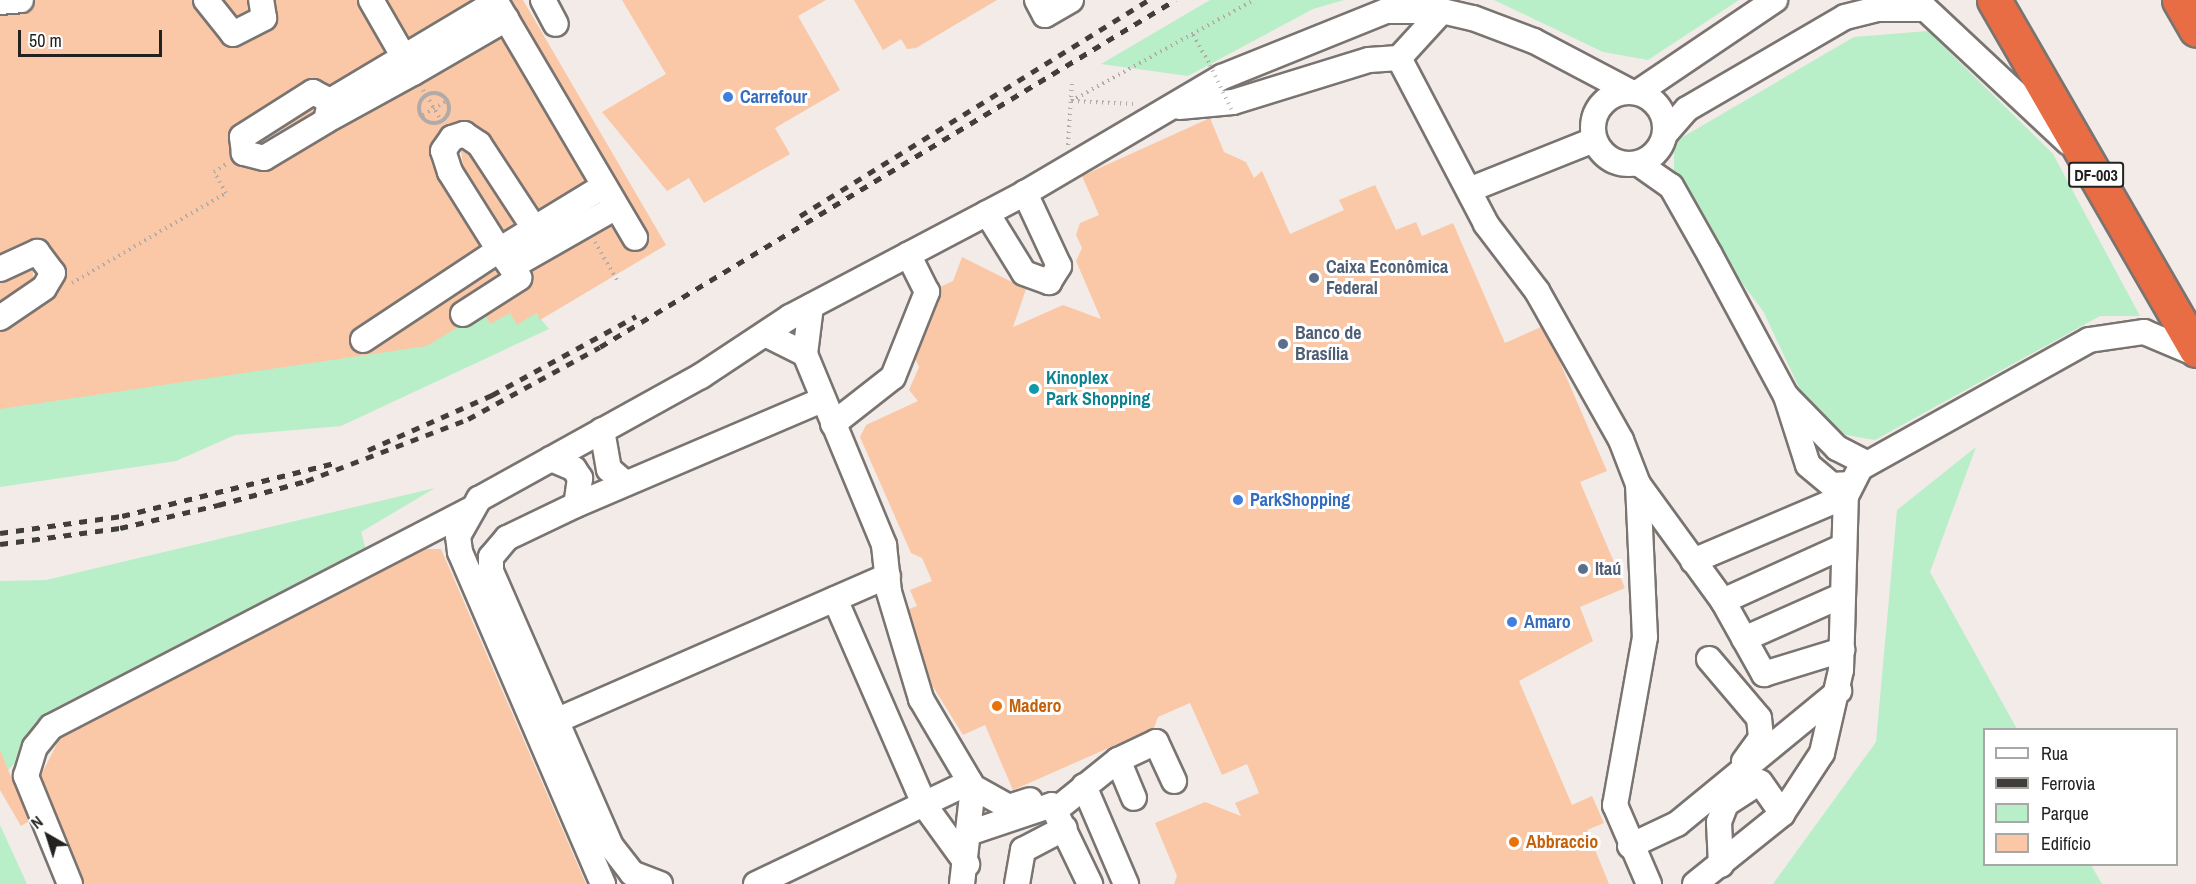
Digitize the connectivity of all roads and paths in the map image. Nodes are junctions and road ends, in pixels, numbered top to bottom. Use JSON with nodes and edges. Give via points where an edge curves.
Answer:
{"nodes":[{"id":1,"x":21,"y":0,"type":"edge"},
{"id":2,"x":206,"y":0,"type":"edge"},
{"id":3,"x":371,"y":0,"type":"edge"},
{"id":4,"x":543,"y":0,"type":"edge"},
{"id":5,"x":1037,"y":0,"type":"edge"},
{"id":6,"x":1071,"y":0,"type":"edge"},
{"id":7,"x":1254,"y":0,"type":"edge"},
{"id":8,"x":1775,"y":0,"type":"edge"},
{"id":9,"x":1994,"y":0,"type":"edge"},
{"id":10,"x":2179,"y":0,"type":"edge"},
{"id":11,"x":0,"y":2,"type":"edge"},
{"id":12,"x":266,"y":2,"type":"edge"},
{"id":13,"x":1920,"y":4,"type":"edge"},
{"id":14,"x":499,"y":7,"type":"edge"},
{"id":15,"x":1442,"y":10,"type":"junction"},
{"id":16,"x":556,"y":24,"type":"dead end"},
{"id":17,"x":2196,"y":29,"type":"edge"},
{"id":18,"x":1193,"y":35,"type":"junction"},
{"id":19,"x":1399,"y":57,"type":"junction"},
{"id":20,"x":408,"y":65,"type":"junction"},
{"id":21,"x":1216,"y":71,"type":"junction"},
{"id":22,"x":1072,"y":83,"type":"dead end"},
{"id":23,"x":1634,"y":91,"type":"junction"},
{"id":24,"x":427,"y":97,"type":"junction"},
{"id":25,"x":1071,"y":101,"type":"junction"},
{"id":26,"x":445,"y":102,"type":"junction"},
{"id":27,"x":1232,"y":105,"type":"junction"},
{"id":28,"x":1177,"y":107,"type":"junction"},
{"id":29,"x":434,"y":108,"type":"junction"},
{"id":30,"x":328,"y":111,"type":"junction"},
{"id":31,"x":423,"y":115,"type":"junction"},
{"id":32,"x":446,"y":129,"type":"junction"},
{"id":33,"x":1664,"y":139,"type":"junction"},
{"id":34,"x":1594,"y":140,"type":"junction"},
{"id":35,"x":244,"y":153,"type":"junction"},
{"id":36,"x":2086,"y":159,"type":"junction"},
{"id":37,"x":1639,"y":164,"type":"junction"},
{"id":38,"x":1066,"y":170,"type":"junction"},
{"id":39,"x":1664,"y":177,"type":"junction"},
{"id":40,"x":604,"y":186,"type":"junction"},
{"id":41,"x":1469,"y":190,"type":"junction"},
{"id":42,"x":1025,"y":194,"type":"junction"},
{"id":43,"x":616,"y":207,"type":"junction"},
{"id":44,"x":987,"y":213,"type":"junction"},
{"id":45,"x":586,"y":225,"type":"junction"},
{"id":46,"x":534,"y":228,"type":"junction"},
{"id":47,"x":635,"y":238,"type":"dead end"},
{"id":48,"x":908,"y":254,"type":"junction"},
{"id":49,"x":505,"y":259,"type":"junction"},
{"id":50,"x":0,"y":269,"type":"edge"},
{"id":51,"x":617,"y":280,"type":"dead end"},
{"id":52,"x":50,"y":282,"type":"junction"},
{"id":53,"x":811,"y":306,"type":"junction"},
{"id":54,"x":463,"y":314,"type":"dead end"},
{"id":55,"x":0,"y":318,"type":"edge"},
{"id":56,"x":767,"y":335,"type":"junction"},
{"id":57,"x":363,"y":340,"type":"dead end"},
{"id":58,"x":2196,"y":352,"type":"edge"},
{"id":59,"x":805,"y":354,"type":"junction"},
{"id":60,"x":1786,"y":396,"type":"junction"},
{"id":61,"x":822,"y":400,"type":"junction"},
{"id":62,"x":833,"y":424,"type":"junction"},
{"id":63,"x":602,"y":430,"type":"junction"},
{"id":64,"x":551,"y":459,"type":"junction"},
{"id":65,"x":1865,"y":462,"type":"junction"},
{"id":66,"x":625,"y":483,"type":"junction"},
{"id":67,"x":1638,"y":484,"type":"junction"},
{"id":68,"x":1848,"y":490,"type":"junction"},
{"id":69,"x":576,"y":505,"type":"junction"},
{"id":70,"x":470,"y":510,"type":"junction"},
{"id":71,"x":1842,"y":547,"type":"junction"},
{"id":72,"x":1693,"y":561,"type":"junction"},
{"id":73,"x":888,"y":576,"type":"junction"},
{"id":74,"x":1841,"y":596,"type":"junction"},
{"id":75,"x":835,"y":599,"type":"junction"},
{"id":76,"x":1723,"y":601,"type":"junction"},
{"id":77,"x":1744,"y":639,"type":"junction"},
{"id":78,"x":1842,"y":650,"type":"junction"},
{"id":79,"x":1710,"y":659,"type":"dead end"},
{"id":80,"x":1839,"y":691,"type":"junction"},
{"id":81,"x":558,"y":720,"type":"junction"},
{"id":82,"x":1118,"y":760,"type":"junction"},
{"id":83,"x":1733,"y":774,"type":"junction"},
{"id":84,"x":1174,"y":781,"type":"dead end"},
{"id":85,"x":972,"y":784,"type":"junction"},
{"id":86,"x":1084,"y":786,"type":"junction"},
{"id":87,"x":1134,"y":798,"type":"dead end"},
{"id":88,"x":925,"y":806,"type":"junction"},
{"id":89,"x":1010,"y":812,"type":"junction"},
{"id":90,"x":1782,"y":814,"type":"junction"},
{"id":91,"x":1061,"y":819,"type":"junction"},
{"id":92,"x":972,"y":832,"type":"junction"},
{"id":93,"x":1630,"y":846,"type":"junction"},
{"id":94,"x":1721,"y":865,"type":"junction"},
{"id":95,"x":965,"y":874,"type":"edge"},
{"id":96,"x":625,"y":878,"type":"edge"},
{"id":97,"x":70,"y":884,"type":"edge"},
{"id":98,"x":603,"y":884,"type":"edge"},
{"id":99,"x":660,"y":884,"type":"edge"},
{"id":100,"x":756,"y":884,"type":"edge"},
{"id":101,"x":1017,"y":884,"type":"edge"},
{"id":102,"x":1090,"y":884,"type":"edge"},
{"id":103,"x":1126,"y":884,"type":"edge"},
{"id":104,"x":1649,"y":884,"type":"edge"},
{"id":105,"x":1695,"y":884,"type":"edge"}],
"edges":[{"from":1,"to":11,"type":"street"},
{"from":2,"to":12,"type":"street","via":[[233,34],[264,18]]},
{"from":3,"to":20,"type":"street"},
{"from":4,"to":16,"type":"street"},
{"from":5,"to":6,"type":"street","via":[[1045,15]]},
{"from":7,"to":18,"type":"path"},
{"from":8,"to":23,"type":"street"},
{"from":9,"to":36,"type":"highway","number":"DF-003"},
{"from":10,"to":17,"type":"highway"},
{"from":13,"to":33,"type":"street","via":[[1845,16],[1687,109]]},
{"from":13,"to":36,"type":"street"},
{"from":14,"to":20,"type":"street"},
{"from":14,"to":40,"type":"street"},
{"from":15,"to":19,"type":"street"},
{"from":15,"to":21,"type":"street","via":[[1386,11]]},
{"from":15,"to":23,"type":"street","via":[[1534,41]]},
{"from":18,"to":21,"type":"path"},
{"from":18,"to":25,"type":"path"},
{"from":19,"to":27,"type":"street","via":[[1369,60]]},
{"from":19,"to":41,"type":"street"},
{"from":20,"to":24,"type":"path"},
{"from":20,"to":30,"type":"street"},
{"from":21,"to":27,"type":"street"},
{"from":21,"to":27,"type":"path","bridge":true},
{"from":21,"to":28,"type":"street"},
{"from":22,"to":25,"type":"path"},
{"from":23,"to":33,"type":"street","via":[[1662,112]]},
{"from":23,"to":34,"type":"street","via":[[1599,107]]},
{"from":24,"to":26,"type":"path","via":[[438,90]]},
{"from":24,"to":29,"type":"path"},
{"from":24,"to":31,"type":"path","via":[[416,104]]},
{"from":25,"to":28,"type":"path"},
{"from":25,"to":38,"type":"path"},
{"from":26,"to":29,"type":"path"},
{"from":26,"to":32,"type":"path","via":[[452,113]]},
{"from":27,"to":28,"type":"street"},
{"from":28,"to":38,"type":"street"},
{"from":29,"to":31,"type":"path"},
{"from":29,"to":32,"type":"path"},
{"from":30,"to":35,"type":"street","via":[[264,158]]},
{"from":30,"to":35,"type":"street","via":[[313,92],[242,137]]},
{"from":31,"to":32,"type":"path","via":[[430,126]]},
{"from":32,"to":46,"type":"street","via":[[464,134],[478,144]]},
{"from":32,"to":49,"type":"street","via":[[443,151],[450,172]]},
{"from":33,"to":37,"type":"street"},
{"from":33,"to":39,"type":"street"},
{"from":34,"to":37,"type":"street","via":[[1603,155],[1618,164]]},
{"from":34,"to":41,"type":"street"},
{"from":35,"to":52,"type":"path","via":[[213,172],[226,193],[63,288]]},
{"from":36,"to":58,"type":"highway","number":"DF-003"},
{"from":37,"to":39,"type":"street"},
{"from":38,"to":42,"type":"street"},
{"from":39,"to":60,"type":"street"},
{"from":40,"to":43,"type":"street"},
{"from":40,"to":46,"type":"street"},
{"from":41,"to":67,"type":"street","via":[[1486,224],[1537,291],[1621,440]]},
{"from":42,"to":44,"type":"street"},
{"from":42,"to":44,"type":"street","via":[[1059,267],[1048,282],[1024,273]]},
{"from":43,"to":45,"type":"street"},
{"from":43,"to":47,"type":"street"},
{"from":44,"to":48,"type":"street"},
{"from":45,"to":49,"type":"street"},
{"from":45,"to":51,"type":"path"},
{"from":46,"to":49,"type":"street"},
{"from":48,"to":53,"type":"street"},
{"from":48,"to":62,"type":"street","via":[[927,292],[893,377]]},
{"from":49,"to":54,"type":"street","via":[[519,278],[516,284]]},
{"from":49,"to":57,"type":"street"},
{"from":50,"to":52,"type":"street","via":[[37,252],[51,265]]},
{"from":52,"to":55,"type":"street"},
{"from":53,"to":56,"type":"street"},
{"from":53,"to":59,"type":"street"},
{"from":56,"to":59,"type":"street"},
{"from":56,"to":63,"type":"street"},
{"from":58,"to":65,"type":"street","via":[[2144,332],[2111,333]]},
{"from":59,"to":61,"type":"street"},
{"from":60,"to":65,"type":"street","via":[[1837,448]]},
{"from":60,"to":68,"type":"street","via":[[1808,465],[1832,485]]},
{"from":61,"to":62,"type":"street"},
{"from":61,"to":66,"type":"street"},
{"from":62,"to":73,"type":"street","via":[[884,545]]},
{"from":63,"to":64,"type":"street"},
{"from":63,"to":66,"type":"street","via":[[609,469]]},
{"from":64,"to":69,"type":"street","via":[[574,469],[580,478]]},
{"from":64,"to":70,"type":"street"},
{"from":65,"to":68,"type":"street"},
{"from":66,"to":69,"type":"street"},
{"from":67,"to":72,"type":"street"},
{"from":67,"to":93,"type":"street","via":[[1646,637],[1615,805]]},
{"from":68,"to":71,"type":"street"},
{"from":68,"to":72,"type":"street"},
{"from":69,"to":81,"type":"street","via":[[507,538],[491,557],[491,571]]},
{"from":70,"to":97,"type":"street","via":[[51,728],[35,747],[26,776]]},
{"from":70,"to":98,"type":"street","via":[[458,536],[459,552]]},
{"from":71,"to":74,"type":"street"},
{"from":71,"to":76,"type":"street"},
{"from":72,"to":76,"type":"street"},
{"from":73,"to":75,"type":"street"},
{"from":73,"to":85,"type":"street","via":[[921,699]]},
{"from":74,"to":77,"type":"street"},
{"from":74,"to":78,"type":"street"},
{"from":75,"to":81,"type":"street"},
{"from":75,"to":88,"type":"street"},
{"from":76,"to":77,"type":"street"},
{"from":77,"to":78,"type":"street","via":[[1768,675]]},
{"from":78,"to":80,"type":"street"},
{"from":79,"to":83,"type":"street","via":[[1761,727],[1755,749]]},
{"from":80,"to":83,"type":"street","via":[[1763,755]]},
{"from":80,"to":90,"type":"street","via":[[1822,753]]},
{"from":81,"to":96,"type":"street"},
{"from":82,"to":84,"type":"street","via":[[1156,742]]},
{"from":82,"to":86,"type":"street"},
{"from":82,"to":87,"type":"street"},
{"from":83,"to":93,"type":"street","via":[[1677,824]]},
{"from":85,"to":88,"type":"street"},
{"from":85,"to":89,"type":"street"},
{"from":85,"to":92,"type":"street"},
{"from":86,"to":89,"type":"street"},
{"from":86,"to":91,"type":"street"},
{"from":86,"to":103,"type":"street"},
{"from":88,"to":95,"type":"street"},
{"from":88,"to":100,"type":"street"},
{"from":89,"to":91,"type":"street","via":[[1051,805]]},
{"from":89,"to":92,"type":"street"},
{"from":90,"to":94,"type":"street"},
{"from":90,"to":94,"type":"street","via":[[1760,782],[1726,804],[1719,822]]},
{"from":91,"to":101,"type":"street","via":[[1023,850]]},
{"from":91,"to":102,"type":"street"},
{"from":92,"to":95,"type":"street"},
{"from":93,"to":104,"type":"street"},
{"from":94,"to":105,"type":"street"},
{"from":96,"to":99,"type":"street"}]}
